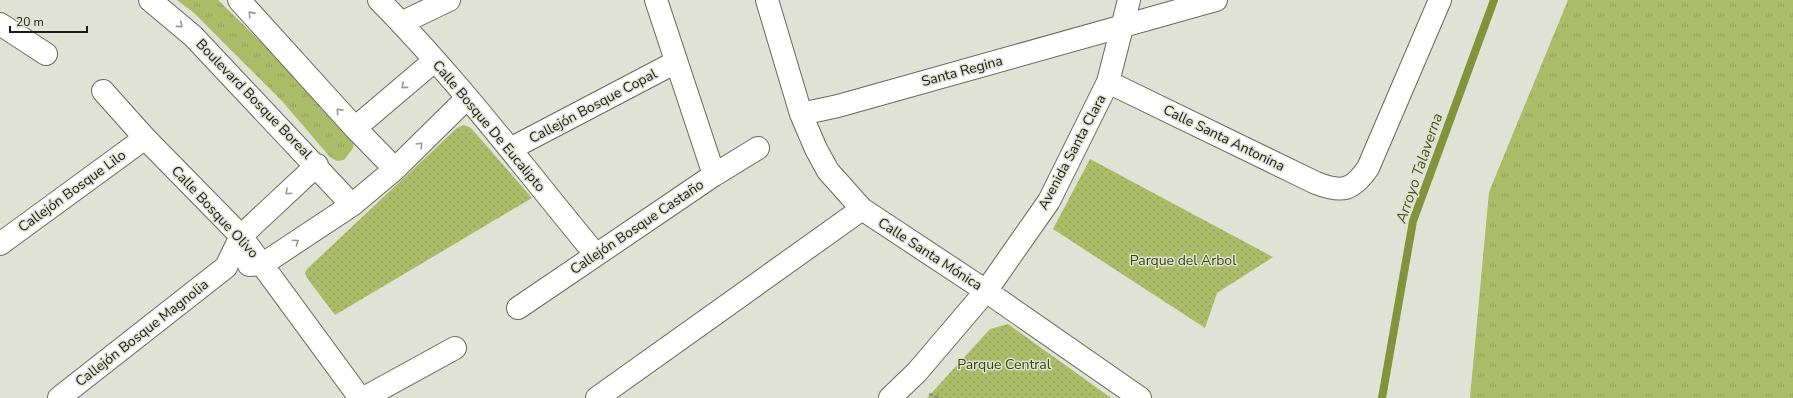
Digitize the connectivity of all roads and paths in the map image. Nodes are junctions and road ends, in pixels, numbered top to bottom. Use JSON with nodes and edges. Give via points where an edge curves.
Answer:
{"nodes":[{"id":1,"x":150,"y":0,"type":"edge"},
{"id":2,"x":239,"y":0,"type":"edge"},
{"id":3,"x":379,"y":0,"type":"edge"},
{"id":4,"x":450,"y":0,"type":"edge"},
{"id":5,"x":656,"y":0,"type":"edge"},
{"id":6,"x":767,"y":0,"type":"edge"},
{"id":7,"x":1129,"y":0,"type":"edge"},
{"id":8,"x":1216,"y":0,"type":"edge"},
{"id":9,"x":1440,"y":0,"type":"edge"},
{"id":10,"x":401,"y":23,"type":"junction"},
{"id":11,"x":0,"y":25,"type":"edge"},
{"id":12,"x":1122,"y":28,"type":"junction"},
{"id":13,"x":46,"y":54,"type":"dead end"},
{"id":14,"x":434,"y":61,"type":"junction"},
{"id":15,"x":676,"y":62,"type":"junction"},
{"id":16,"x":1108,"y":82,"type":"junction"},
{"id":17,"x":103,"y":91,"type":"dead end"},
{"id":18,"x":467,"y":98,"type":"junction"},
{"id":19,"x":801,"y":114,"type":"junction"},
{"id":20,"x":355,"y":128,"type":"junction"},
{"id":21,"x":145,"y":138,"type":"junction"},
{"id":22,"x":758,"y":148,"type":"dead end"},
{"id":23,"x":510,"y":149,"type":"junction"},
{"id":24,"x":316,"y":165,"type":"junction"},
{"id":25,"x":395,"y":169,"type":"junction"},
{"id":26,"x":714,"y":175,"type":"junction"},
{"id":27,"x":352,"y":205,"type":"junction"},
{"id":28,"x":862,"y":209,"type":"junction"},
{"id":29,"x":241,"y":236,"type":"junction"},
{"id":30,"x":0,"y":244,"type":"edge"},
{"id":31,"x":596,"y":254,"type":"junction"},
{"id":32,"x":263,"y":264,"type":"junction"},
{"id":33,"x":226,"y":267,"type":"junction"},
{"id":34,"x":986,"y":291,"type":"junction"},
{"id":35,"x":518,"y":308,"type":"dead end"},
{"id":36,"x":455,"y":348,"type":"dead end"},
{"id":37,"x":59,"y":398,"type":"edge"},
{"id":38,"x":360,"y":398,"type":"edge"},
{"id":39,"x":364,"y":398,"type":"edge"},
{"id":40,"x":597,"y":398,"type":"edge"},
{"id":41,"x":890,"y":398,"type":"edge"},
{"id":42,"x":1140,"y":398,"type":"edge"}],
"edges":[{"from":1,"to":24,"type":"street","name":"Boulevard Bosque Boreal","one_way":true,"via":[[193,36]]},
{"from":20,"to":2,"type":"street","one_way":true},
{"from":3,"to":10,"type":"street","name":"Calle Bosque De Eucalipto"},
{"from":4,"to":10,"type":"street"},
{"from":5,"to":15,"type":"street"},
{"from":6,"to":19,"type":"street","name":"Calle Santa Mónica"},
{"from":7,"to":12,"type":"street","name":"Avenida Santa Clara"},
{"from":8,"to":12,"type":"street","name":"Santa Regina"},
{"from":9,"to":16,"type":"street","name":"Calle Santa Antonina","via":[[1368,168],[1352,187],[1342,190],[1316,183]]},
{"from":10,"to":14,"type":"street","name":"Calle Bosque De Eucalipto"},
{"from":11,"to":13,"type":"street"},
{"from":12,"to":16,"type":"street","name":"Avenida Santa Clara"},
{"from":12,"to":19,"type":"street","name":"Santa Regina"},
{"from":14,"to":18,"type":"street","name":"Calle Bosque De Eucalipto"},
{"from":14,"to":20,"type":"street","one_way":true},
{"from":15,"to":23,"type":"street","name":"Callejón Bosque Copal"},
{"from":15,"to":26,"type":"street"},
{"from":16,"to":34,"type":"street","name":"Avenida Santa Clara","via":[[1049,201]]},
{"from":17,"to":21,"type":"street","name":"Calle Bosque Olivo"},
{"from":18,"to":23,"type":"street","name":"Calle Bosque De Eucalipto"},
{"from":25,"to":18,"type":"street","one_way":true},
{"from":19,"to":28,"type":"street","name":"Calle Santa Mónica","via":[[828,171]]},
{"from":20,"to":25,"type":"street"},
{"from":21,"to":29,"type":"street","name":"Calle Bosque Olivo"},
{"from":21,"to":30,"type":"street","name":"Callejón Bosque Lilo"},
{"from":22,"to":26,"type":"street","name":"Callejón Bosque Castaño"},
{"from":23,"to":31,"type":"street","name":"Calle Bosque De Eucalipto"},
{"from":24,"to":27,"type":"street","name":"Boulevard Bosque Boreal"},
{"from":24,"to":29,"type":"street","one_way":true},
{"from":25,"to":27,"type":"street"},
{"from":26,"to":31,"type":"street","name":"Callejón Bosque Castaño"},
{"from":32,"to":27,"type":"street","one_way":true},
{"from":28,"to":34,"type":"street","name":"Calle Santa Mónica"},
{"from":28,"to":40,"type":"street"},
{"from":29,"to":32,"type":"street","name":"Calle Bosque Olivo"},
{"from":29,"to":33,"type":"street","name":"Callejón Bosque Magnolia"},
{"from":31,"to":35,"type":"street","name":"Callejón Bosque Castaño"},
{"from":32,"to":33,"type":"street"},
{"from":32,"to":38,"type":"street","name":"Calle Bosque Olivo"},
{"from":33,"to":37,"type":"street","name":"Callejón Bosque Magnolia"},
{"from":34,"to":41,"type":"street","name":"Avenida Santa Clara","via":[[917,372]]},
{"from":34,"to":42,"type":"street","name":"Calle Santa Mónica"},
{"from":36,"to":39,"type":"street"}]}
